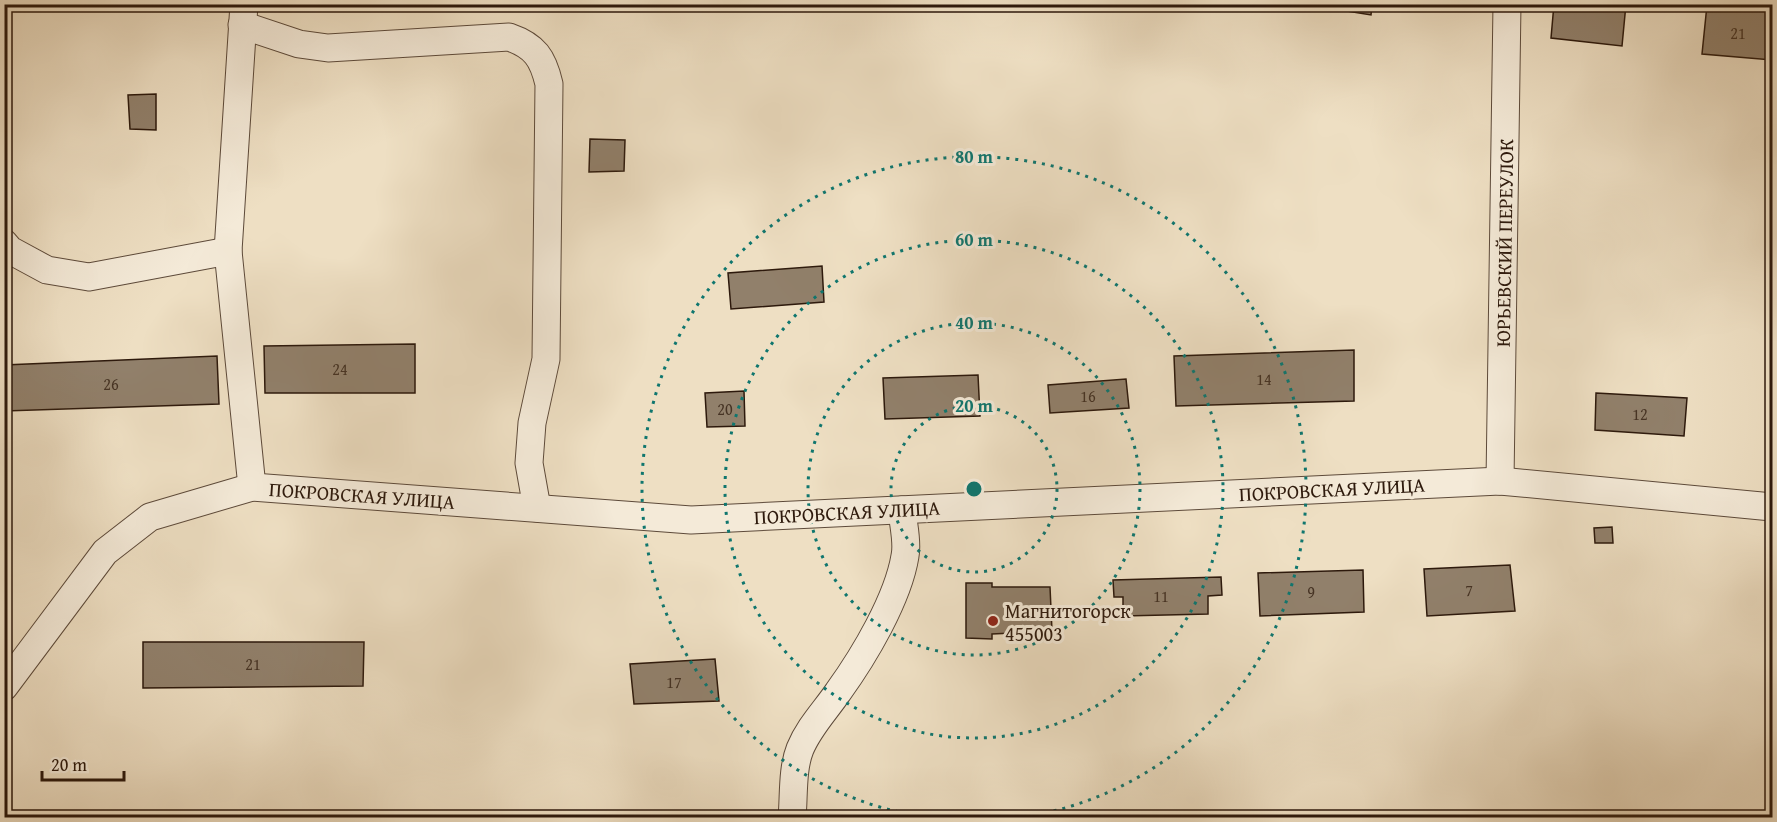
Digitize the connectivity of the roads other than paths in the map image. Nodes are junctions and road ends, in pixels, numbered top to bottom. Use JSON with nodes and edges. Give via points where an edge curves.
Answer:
{"nodes":[{"id":1,"x":1507,"y":4,"type":"edge"},
{"id":2,"x":243,"y":14,"type":"edge"},
{"id":3,"x":4,"y":243,"type":"edge"},
{"id":4,"x":228,"y":251,"type":"junction"},
{"id":5,"x":1500,"y":482,"type":"junction"},
{"id":6,"x":252,"y":487,"type":"junction"},
{"id":7,"x":1773,"y":507,"type":"edge"},
{"id":8,"x":537,"y":508,"type":"junction"},
{"id":9,"x":902,"y":510,"type":"junction"},
{"id":10,"x":4,"y":687,"type":"edge"},
{"id":11,"x":792,"y":818,"type":"edge"}],
"edges":[{"from":1,"to":5,"type":"street","name":"ЮРЬЕВСКИЙ ПЕРЕУЛОК"},
{"from":2,"to":4,"type":"street"},
{"from":2,"to":8,"type":"street","via":[[299,44],[328,48],[509,37],[537,54],[549,84],[546,359],[532,423],[529,463]]},
{"from":3,"to":4,"type":"street","via":[[47,270],[89,277]]},
{"from":4,"to":6,"type":"street"},
{"from":5,"to":7,"type":"street","name":"ПОКРОВСКАЯ УЛИЦА"},
{"from":5,"to":9,"type":"street","name":"ПОКРОВСКАЯ УЛИЦА"},
{"from":6,"to":8,"type":"street","name":"ПОКРОВСКАЯ УЛИЦА"},
{"from":6,"to":10,"type":"street","name":"ПОКРОВСКАЯ УЛИЦА","via":[[150,517],[105,552]]},
{"from":8,"to":9,"type":"street","name":"ПОКРОВСКАЯ УЛИЦА","via":[[691,520]]},
{"from":9,"to":11,"type":"street","via":[[906,554],[894,592],[873,637],[811,727],[799,751]]}]}
